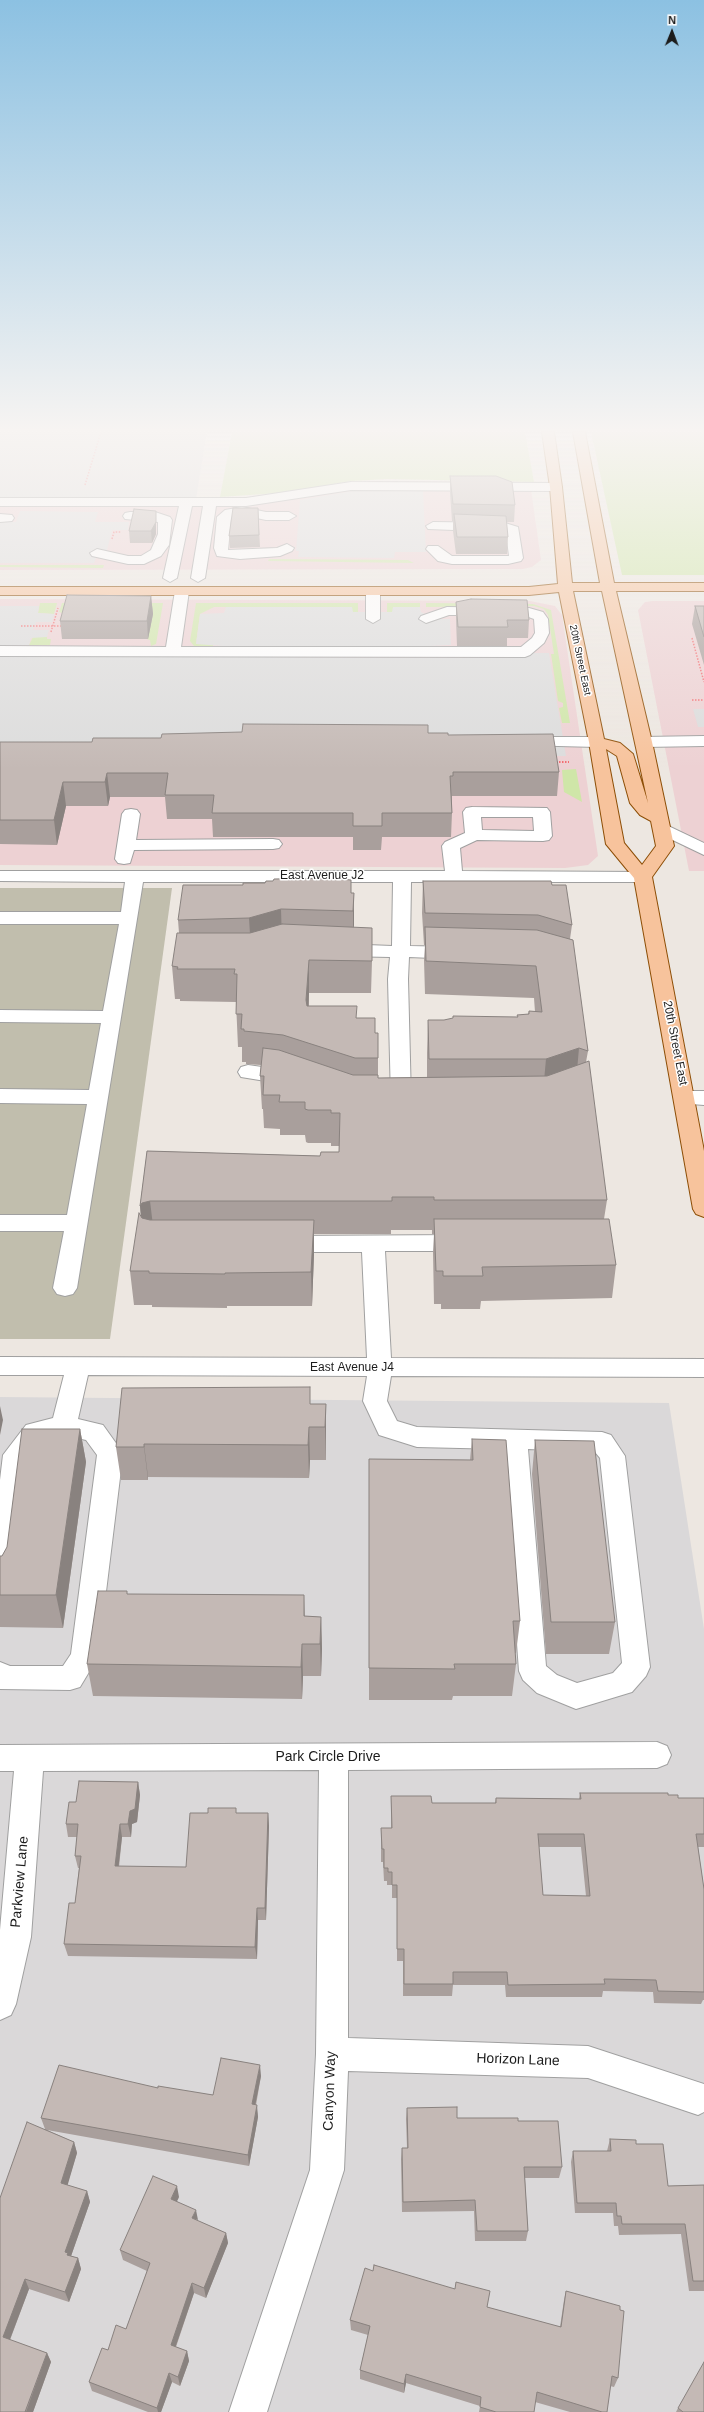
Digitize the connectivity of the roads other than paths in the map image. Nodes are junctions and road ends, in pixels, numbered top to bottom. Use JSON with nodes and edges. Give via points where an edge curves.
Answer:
{"nodes":[{"id":1,"x":162,"y":545,"type":"edge"},
{"id":2,"x":178,"y":545,"type":"edge"},
{"id":3,"x":203,"y":545,"type":"edge"},
{"id":4,"x":221,"y":545,"type":"edge"},
{"id":5,"x":515,"y":545,"type":"edge"},
{"id":6,"x":561,"y":545,"type":"edge"},
{"id":7,"x":600,"y":545,"type":"edge"},
{"id":8,"x":287,"y":548,"type":"dead end"},
{"id":9,"x":433,"y":549,"type":"dead end"},
{"id":10,"x":97,"y":552,"type":"dead end"},
{"id":11,"x":0,"y":577,"type":"edge"},
{"id":12,"x":172,"y":578,"type":"junction"},
{"id":13,"x":198,"y":578,"type":"junction"},
{"id":14,"x":358,"y":578,"type":"junction"},
{"id":15,"x":0,"y":584,"type":"edge"},
{"id":16,"x":565,"y":587,"type":"junction"},
{"id":17,"x":608,"y":587,"type":"junction"},
{"id":18,"x":704,"y":587,"type":"edge"},
{"id":19,"x":0,"y":591,"type":"edge"},
{"id":20,"x":182,"y":591,"type":"junction"},
{"id":21,"x":373,"y":591,"type":"junction"},
{"id":22,"x":373,"y":619,"type":"dead end"},
{"id":23,"x":426,"y":619,"type":"dead end"},
{"id":24,"x":0,"y":651,"type":"edge"},
{"id":25,"x":173,"y":652,"type":"junction"},
{"id":26,"x":704,"y":741,"type":"edge"},
{"id":27,"x":507,"y":742,"type":"edge"},
{"id":28,"x":597,"y":742,"type":"junction"},
{"id":29,"x":644,"y":742,"type":"junction"},
{"id":30,"x":131,"y":814,"type":"dead end"},
{"id":31,"x":660,"y":823,"type":"junction"},
{"id":32,"x":474,"y":835,"type":"dead end"},
{"id":33,"x":273,"y":844,"type":"dead end"},
{"id":34,"x":126,"y":845,"type":"junction"},
{"id":35,"x":704,"y":850,"type":"edge"},
{"id":36,"x":0,"y":876,"type":"edge"},
{"id":37,"x":128,"y":876,"type":"junction"},
{"id":38,"x":402,"y":876,"type":"junction"},
{"id":39,"x":454,"y":876,"type":"junction"},
{"id":40,"x":643,"y":877,"type":"junction"},
{"id":41,"x":0,"y":918,"type":"edge"},
{"id":42,"x":129,"y":918,"type":"junction"},
{"id":43,"x":321,"y":950,"type":"edge"},
{"id":44,"x":401,"y":952,"type":"junction"},
{"id":45,"x":472,"y":953,"type":"edge"},
{"id":46,"x":0,"y":1016,"type":"edge"},
{"id":47,"x":112,"y":1017,"type":"junction"},
{"id":48,"x":248,"y":1072,"type":"dead end"},
{"id":49,"x":306,"y":1084,"type":"edge"},
{"id":50,"x":0,"y":1096,"type":"edge"},
{"id":51,"x":98,"y":1097,"type":"junction"},
{"id":52,"x":695,"y":1098,"type":"edge"},
{"id":53,"x":380,"y":1100,"type":"edge"},
{"id":54,"x":704,"y":1209,"type":"edge"},
{"id":55,"x":0,"y":1223,"type":"edge"},
{"id":56,"x":76,"y":1223,"type":"junction"},
{"id":57,"x":482,"y":1243,"type":"edge"},
{"id":58,"x":263,"y":1244,"type":"edge"},
{"id":59,"x":372,"y":1244,"type":"junction"},
{"id":60,"x":65,"y":1288,"type":"dead end"},
{"id":61,"x":0,"y":1366,"type":"edge"},
{"id":62,"x":78,"y":1367,"type":"junction"},
{"id":63,"x":380,"y":1368,"type":"junction"},
{"id":64,"x":704,"y":1368,"type":"edge"},
{"id":65,"x":64,"y":1425,"type":"junction"},
{"id":66,"x":515,"y":1439,"type":"junction"},
{"id":67,"x":0,"y":1580,"type":"edge"},
{"id":68,"x":0,"y":1674,"type":"edge"},
{"id":69,"x":657,"y":1755,"type":"dead end"},
{"id":70,"x":334,"y":1757,"type":"junction"},
{"id":71,"x":0,"y":1758,"type":"edge"},
{"id":72,"x":30,"y":1758,"type":"junction"},
{"id":73,"x":0,"y":2004,"type":"edge"},
{"id":74,"x":332,"y":2054,"type":"junction"},
{"id":75,"x":698,"y":2098,"type":"dead end"},
{"id":76,"x":248,"y":2412,"type":"edge"}],
"edges":[{"from":1,"to":10,"type":"street","via":[[156,553],[144,560],[128,560]]},
{"from":2,"to":12,"type":"street"},
{"from":3,"to":13,"type":"street"},
{"from":4,"to":8,"type":"street","via":[[222,553],[240,555],[280,552]]},
{"from":5,"to":9,"type":"street","via":[[516,558],[508,560],[452,560],[444,558]]},
{"from":6,"to":16,"type":"main road","name":"20th Street East"},
{"from":7,"to":17,"type":"main road"},
{"from":11,"to":12,"type":"main road"},
{"from":12,"to":13,"type":"main road"},
{"from":12,"to":15,"type":"main road","via":[[166,581],[134,584]]},
{"from":13,"to":14,"type":"main road"},
{"from":14,"to":16,"type":"main road","via":[[523,578]]},
{"from":14,"to":20,"type":"main road","via":[[312,582],[216,584]]},
{"from":16,"to":17,"type":"main road"},
{"from":16,"to":21,"type":"main road","via":[[529,591]]},
{"from":16,"to":28,"type":"main road","name":"20th Street East"},
{"from":17,"to":18,"type":"main road"},
{"from":17,"to":29,"type":"main road"},
{"from":19,"to":20,"type":"main road"},
{"from":20,"to":21,"type":"main road"},
{"from":20,"to":25,"type":"street"},
{"from":21,"to":22,"type":"street"},
{"from":23,"to":25,"type":"street","via":[[447,611],[532,612],[541,619],[542,632],[539,640],[525,652]]},
{"from":24,"to":25,"type":"street"},
{"from":26,"to":29,"type":"street"},
{"from":27,"to":28,"type":"street"},
{"from":28,"to":31,"type":"main road","via":[[614,746],[625,754],[638,804]]},
{"from":28,"to":40,"type":"main road","name":"20th Street East","via":[[615,844]]},
{"from":29,"to":31,"type":"main road"},
{"from":30,"to":34,"type":"street"},
{"from":31,"to":35,"type":"street"},
{"from":31,"to":40,"type":"main road","via":[[665,846]]},
{"from":32,"to":39,"type":"street","via":[[452,846]]},
{"from":33,"to":34,"type":"street"},
{"from":34,"to":37,"type":"street"},
{"from":36,"to":37,"type":"street","name":"East Avenue J2"},
{"from":37,"to":38,"type":"street","name":"East Avenue J2"},
{"from":37,"to":42,"type":"street"},
{"from":38,"to":39,"type":"street","name":"East Avenue J2"},
{"from":38,"to":44,"type":"street"},
{"from":39,"to":40,"type":"street","name":"East Avenue J2"},
{"from":40,"to":52,"type":"main road","name":"20th Street East"},
{"from":41,"to":42,"type":"street"},
{"from":42,"to":47,"type":"street"},
{"from":43,"to":44,"type":"street"},
{"from":44,"to":45,"type":"street"},
{"from":44,"to":53,"type":"street","via":[[398,979],[409,1100]]},
{"from":46,"to":47,"type":"street"},
{"from":47,"to":51,"type":"street"},
{"from":48,"to":49,"type":"street","via":[[284,1076]]},
{"from":50,"to":51,"type":"street"},
{"from":51,"to":56,"type":"street"},
{"from":52,"to":54,"type":"main road","name":"20th Street East"},
{"from":55,"to":56,"type":"street"},
{"from":56,"to":60,"type":"street"},
{"from":57,"to":59,"type":"street"},
{"from":58,"to":59,"type":"street"},
{"from":59,"to":63,"type":"street"},
{"from":61,"to":62,"type":"street","name":"East Avenue J4"},
{"from":62,"to":63,"type":"street","name":"East Avenue J4"},
{"from":62,"to":65,"type":"street"},
{"from":63,"to":64,"type":"street","name":"East Avenue J4"},
{"from":63,"to":66,"type":"street","via":[[375,1401],[388,1428],[416,1437]]},
{"from":65,"to":67,"type":"street","via":[[35,1432],[16,1455]]},
{"from":65,"to":68,"type":"street","via":[[94,1432],[110,1453],[84,1657],[70,1678],[4,1678]]},
{"from":66,"to":66,"type":"street","via":[[602,1442],[612,1456],[636,1667],[622,1683],[576,1696],[547,1684],[533,1671]]},
{"from":69,"to":70,"type":"street","name":"Park Circle Drive"},
{"from":70,"to":72,"type":"street","name":"Park Circle Drive"},
{"from":70,"to":74,"type":"street","name":"Canyon Way"},
{"from":71,"to":72,"type":"street","name":"Park Circle Drive"},
{"from":72,"to":73,"type":"street","name":"Parkview Lane","via":[[15,1937]]},
{"from":74,"to":75,"type":"street","name":"Horizon Lane","via":[[588,2062]]},
{"from":74,"to":76,"type":"street","name":"Canyon Way","via":[[327,2170]]}]}
